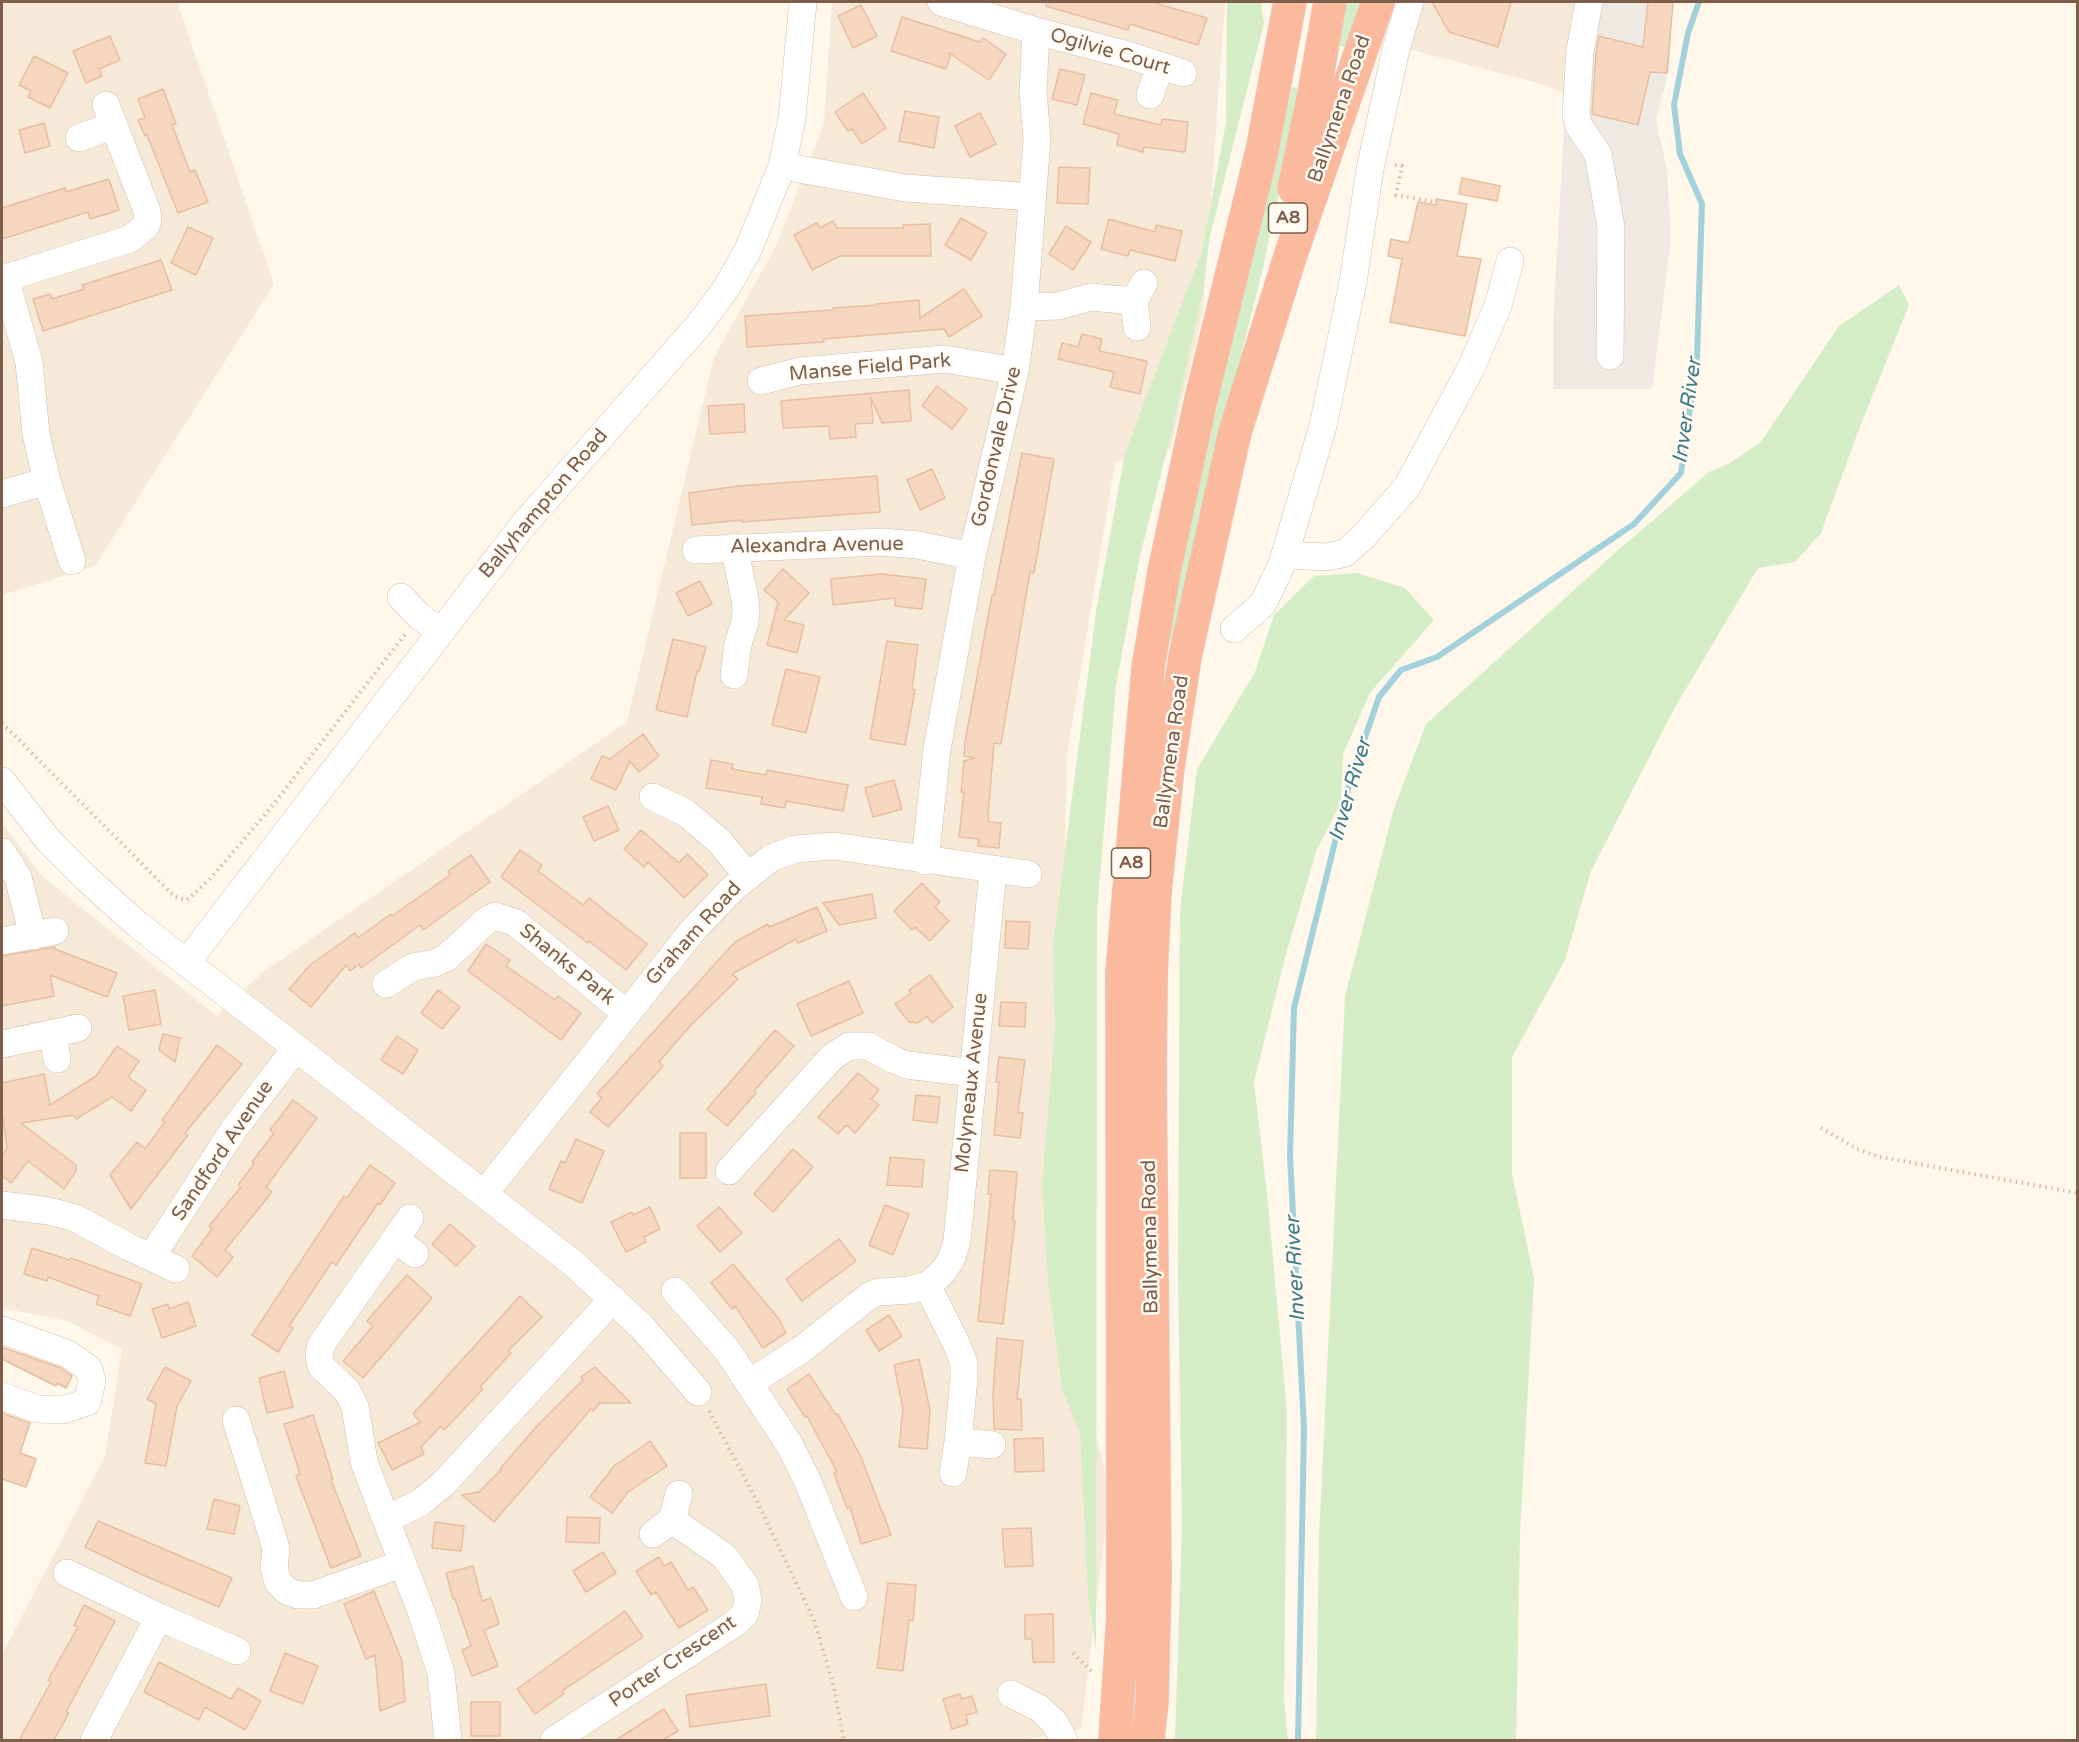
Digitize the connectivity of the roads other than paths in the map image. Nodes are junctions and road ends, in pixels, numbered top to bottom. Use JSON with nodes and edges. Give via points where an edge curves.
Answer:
{"nodes":[{"id":1,"x":803,"y":2,"type":"edge"},
{"id":2,"x":941,"y":2,"type":"edge"},
{"id":3,"x":1290,"y":2,"type":"edge"},
{"id":4,"x":1330,"y":2,"type":"edge"},
{"id":5,"x":1409,"y":2,"type":"edge"},
{"id":6,"x":1589,"y":2,"type":"edge"},
{"id":7,"x":1377,"y":5,"type":"edge"},
{"id":8,"x":1036,"y":31,"type":"junction"},
{"id":9,"x":1150,"y":95,"type":"dead end"},
{"id":10,"x":79,"y":138,"type":"dead end"},
{"id":11,"x":782,"y":166,"type":"junction"},
{"id":12,"x":1032,"y":197,"type":"junction"},
{"id":13,"x":1510,"y":261,"type":"dead end"},
{"id":14,"x":3,"y":278,"type":"edge"},
{"id":15,"x":1138,"y":304,"type":"dead end"},
{"id":16,"x":1024,"y":307,"type":"junction"},
{"id":17,"x":1610,"y":356,"type":"dead end"},
{"id":18,"x":1015,"y":371,"type":"junction"},
{"id":19,"x":761,"y":381,"type":"dead end"},
{"id":20,"x":1235,"y":432,"type":"junction"},
{"id":21,"x":47,"y":481,"type":"junction"},
{"id":22,"x":2,"y":494,"type":"edge"},
{"id":23,"x":734,"y":547,"type":"junction"},
{"id":24,"x":696,"y":550,"type":"dead end"},
{"id":25,"x":1285,"y":555,"type":"junction"},
{"id":26,"x":972,"y":556,"type":"junction"},
{"id":27,"x":72,"y":561,"type":"dead end"},
{"id":28,"x":401,"y":597,"type":"dead end"},
{"id":29,"x":1234,"y":629,"type":"dead end"},
{"id":30,"x":441,"y":632,"type":"junction"},
{"id":31,"x":734,"y":675,"type":"dead end"},
{"id":32,"x":2,"y":780,"type":"edge"},
{"id":33,"x":653,"y":797,"type":"dead end"},
{"id":34,"x":2,"y":852,"type":"edge"},
{"id":35,"x":925,"y":861,"type":"junction"},
{"id":36,"x":993,"y":870,"type":"junction"},
{"id":37,"x":1029,"y":874,"type":"dead end"},
{"id":38,"x":747,"y":875,"type":"junction"},
{"id":39,"x":2,"y":942,"type":"edge"},
{"id":40,"x":186,"y":963,"type":"junction"},
{"id":41,"x":386,"y":984,"type":"dead end"},
{"id":42,"x":626,"y":1013,"type":"junction"},
{"id":43,"x":63,"y":1040,"type":"dead end"},
{"id":44,"x":2,"y":1044,"type":"edge"},
{"id":45,"x":296,"y":1048,"type":"junction"},
{"id":46,"x":973,"y":1073,"type":"junction"},
{"id":47,"x":729,"y":1171,"type":"dead end"},
{"id":48,"x":484,"y":1194,"type":"junction"},
{"id":49,"x":2,"y":1205,"type":"edge"},
{"id":50,"x":406,"y":1237,"type":"dead end"},
{"id":51,"x":152,"y":1256,"type":"junction"},
{"id":52,"x":176,"y":1269,"type":"dead end"},
{"id":53,"x":927,"y":1285,"type":"junction"},
{"id":54,"x":675,"y":1291,"type":"dead end"},
{"id":55,"x":613,"y":1299,"type":"junction"},
{"id":56,"x":2,"y":1330,"type":"edge"},
{"id":57,"x":749,"y":1383,"type":"junction"},
{"id":58,"x":698,"y":1392,"type":"road end"},
{"id":59,"x":2,"y":1396,"type":"edge"},
{"id":60,"x":236,"y":1420,"type":"dead end"},
{"id":61,"x":958,"y":1442,"type":"junction"},
{"id":62,"x":992,"y":1445,"type":"dead end"},
{"id":63,"x":953,"y":1473,"type":"dead end"},
{"id":64,"x":679,"y":1494,"type":"dead end"},
{"id":65,"x":387,"y":1519,"type":"junction"},
{"id":66,"x":402,"y":1564,"type":"junction"},
{"id":67,"x":67,"y":1573,"type":"dead end"},
{"id":68,"x":856,"y":1582,"type":"dead end"},
{"id":69,"x":159,"y":1617,"type":"junction"},
{"id":70,"x":237,"y":1651,"type":"dead end"},
{"id":71,"x":1011,"y":1694,"type":"dead end"},
{"id":72,"x":93,"y":1740,"type":"edge"},
{"id":73,"x":448,"y":1740,"type":"edge"},
{"id":74,"x":554,"y":1740,"type":"edge"},
{"id":75,"x":1064,"y":1740,"type":"edge"},
{"id":76,"x":1115,"y":1740,"type":"edge"},
{"id":77,"x":1148,"y":1740,"type":"edge"}],
"edges":[{"from":1,"to":11,"type":"street","name":"Ballyhampton Road","via":[[792,118]]},
{"from":2,"to":8,"type":"street","name":"Ogilvie Court"},
{"from":3,"to":76,"type":"highway","name":"Ballymena Road","number":"A8","via":[[1262,151],[1164,572],[1148,668],[1122,972],[1124,1616]]},
{"from":4,"to":20,"type":"highway","number":"A8","via":[[1289,213]]},
{"from":5,"to":7,"type":"street","name":"Ballymena Road","via":[[1391,7]]},
{"from":5,"to":25,"type":"street","name":"Ballymena Road","via":[[1372,159],[1353,282],[1323,426]]},
{"from":6,"to":17,"type":"street","via":[[1580,51],[1576,116],[1598,154],[1611,227]]},
{"from":7,"to":20,"type":"highway","name":"Ballymena Road","number":"A8","via":[[1291,254]]},
{"from":8,"to":9,"type":"street","name":"Ogilvie Court","via":[[1172,69]]},
{"from":8,"to":12,"type":"street","name":"Gordonvale Drive","via":[[1033,92],[1037,139]]},
{"from":10,"to":14,"type":"street","via":[[110,115],[147,210],[146,226],[130,239]]},
{"from":11,"to":12,"type":"street","via":[[905,188]]},
{"from":11,"to":30,"type":"street","name":"Ballyhampton Road","via":[[748,250],[727,287],[698,326],[524,524]]},
{"from":12,"to":16,"type":"street","name":"Gordonvale Drive"},
{"from":13,"to":25,"type":"street","via":[[1498,306],[1470,370],[1407,487],[1345,552],[1328,557]]},
{"from":14,"to":21,"type":"street","via":[[29,362],[36,434]]},
{"from":15,"to":16,"type":"street","via":[[1091,297],[1058,306]]},
{"from":16,"to":18,"type":"street","name":"Gordonvale Drive"},
{"from":18,"to":19,"type":"street","name":"Manse Field Park","via":[[945,359],[800,371]]},
{"from":18,"to":26,"type":"street","name":"Gordonvale Drive"},
{"from":20,"to":77,"type":"highway","name":"Ballymena Road","number":"A8","via":[[1185,657],[1155,891],[1150,1078],[1155,1577]]},
{"from":21,"to":22,"type":"street"},
{"from":21,"to":27,"type":"street"},
{"from":23,"to":24,"type":"street","name":"Alexandra Avenue"},
{"from":23,"to":26,"type":"street","name":"Alexandra Avenue","via":[[900,543]]},
{"from":23,"to":31,"type":"street","via":[[746,599]]},
{"from":25,"to":29,"type":"street","name":"Ballymena Road","via":[[1263,604]]},
{"from":26,"to":35,"type":"street","name":"Gordonvale Drive","via":[[937,749]]},
{"from":28,"to":30,"type":"street"},
{"from":30,"to":40,"type":"street","name":"Ballyhampton Road"},
{"from":32,"to":40,"type":"street","via":[[49,841],[86,879]]},
{"from":33,"to":38,"type":"street","via":[[686,813],[719,841]]},
{"from":34,"to":39,"type":"street","via":[[44,933]]},
{"from":35,"to":36,"type":"street","name":"Graham Road"},
{"from":35,"to":38,"type":"street","name":"Graham Road","via":[[819,846],[784,852]]},
{"from":36,"to":37,"type":"street","name":"Graham Road"},
{"from":36,"to":46,"type":"street","name":"Molyneaux Avenue"},
{"from":38,"to":42,"type":"street","name":"Graham Road","via":[[694,929]]},
{"from":40,"to":45,"type":"street"},
{"from":41,"to":42,"type":"street","name":"Shanks Park","via":[[413,967],[446,958],[495,916],[516,923]]},
{"from":42,"to":48,"type":"street","name":"Graham Road"},
{"from":43,"to":44,"type":"street"},
{"from":45,"to":48,"type":"street"},
{"from":45,"to":51,"type":"street","name":"Sandford Avenue","via":[[234,1129]]},
{"from":46,"to":47,"type":"street","via":[[907,1065],[868,1046],[853,1046],[832,1057]]},
{"from":46,"to":53,"type":"street","name":"Molyneaux Avenue","via":[[955,1251],[946,1268]]},
{"from":48,"to":55,"type":"street"},
{"from":49,"to":51,"type":"street","via":[[68,1215]]},
{"from":50,"to":65,"type":"street","via":[[321,1345],[319,1355],[321,1366],[347,1391],[356,1406],[363,1462]]},
{"from":51,"to":52,"type":"street"},
{"from":53,"to":57,"type":"street","via":[[873,1294],[801,1350]]},
{"from":53,"to":61,"type":"street","via":[[964,1363]]},
{"from":54,"to":57,"type":"street","via":[[714,1334]]},
{"from":55,"to":58,"type":"street","via":[[655,1340]]},
{"from":55,"to":65,"type":"street","via":[[444,1484],[420,1503]]},
{"from":56,"to":59,"type":"street","via":[[68,1354],[89,1369],[92,1381],[87,1402],[63,1410],[37,1409]]},
{"from":57,"to":68,"type":"street","via":[[799,1464]]},
{"from":60,"to":66,"type":"street","via":[[273,1538],[278,1582],[287,1591],[313,1595]]},
{"from":61,"to":62,"type":"street"},
{"from":61,"to":63,"type":"street"},
{"from":64,"to":74,"type":"street","name":"Porter Crescent","via":[[663,1527],[724,1557],[744,1585],[748,1600],[745,1614]]},
{"from":65,"to":66,"type":"street"},
{"from":66,"to":73,"type":"street","via":[[441,1673]]},
{"from":67,"to":69,"type":"street"},
{"from":69,"to":70,"type":"street"},
{"from":69,"to":72,"type":"street"},
{"from":71,"to":75,"type":"street","via":[[1039,1708],[1054,1722]]}]}
